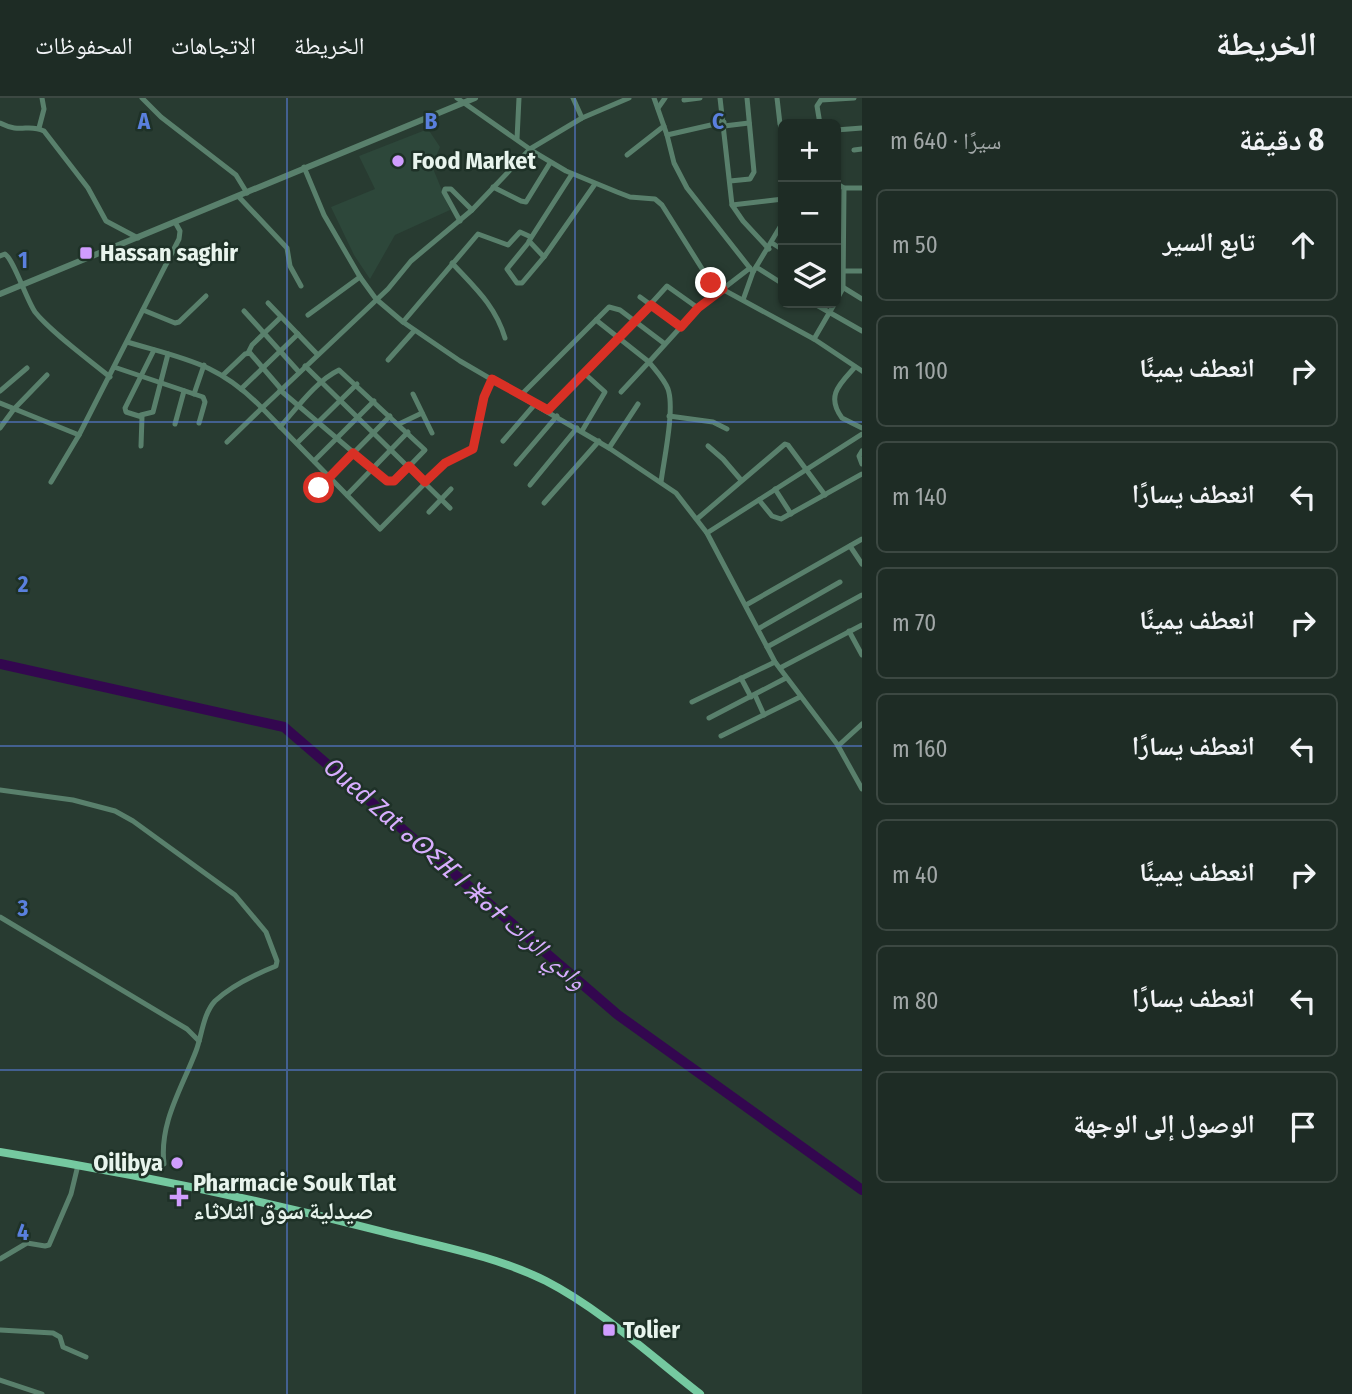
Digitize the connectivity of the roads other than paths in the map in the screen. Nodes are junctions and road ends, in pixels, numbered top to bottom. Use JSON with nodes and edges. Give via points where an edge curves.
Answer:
{"nodes":[{"id":1,"x":42,"y":98,"type":"edge"},
{"id":2,"x":142,"y":98,"type":"edge"},
{"id":3,"x":457,"y":98,"type":"edge"},
{"id":4,"x":475,"y":98,"type":"edge"},
{"id":5,"x":519,"y":98,"type":"edge"},
{"id":6,"x":573,"y":98,"type":"edge"},
{"id":7,"x":654,"y":98,"type":"edge"},
{"id":8,"x":666,"y":98,"type":"edge"},
{"id":9,"x":700,"y":98,"type":"edge"},
{"id":10,"x":720,"y":98,"type":"edge"},
{"id":11,"x":747,"y":98,"type":"edge"},
{"id":12,"x":777,"y":98,"type":"edge"},
{"id":13,"x":854,"y":98,"type":"edge"},
{"id":14,"x":626,"y":99,"type":"edge"},
{"id":15,"x":684,"y":100,"type":"dead end"},
{"id":16,"x":463,"y":103,"type":"junction"},
{"id":17,"x":658,"y":108,"type":"junction"},
{"id":18,"x":582,"y":118,"type":"junction"},
{"id":19,"x":779,"y":119,"type":"edge"},
{"id":20,"x":819,"y":119,"type":"edge"},
{"id":21,"x":0,"y":123,"type":"edge"},
{"id":22,"x":749,"y":123,"type":"junction"},
{"id":23,"x":724,"y":124,"type":"junction"},
{"id":24,"x":664,"y":127,"type":"junction"},
{"id":25,"x":39,"y":128,"type":"junction"},
{"id":26,"x":862,"y":128,"type":"edge"},
{"id":27,"x":841,"y":130,"type":"edge"},
{"id":28,"x":667,"y":135,"type":"junction"},
{"id":29,"x":517,"y":139,"type":"junction"},
{"id":30,"x":530,"y":149,"type":"junction"},
{"id":31,"x":862,"y":149,"type":"edge"},
{"id":32,"x":854,"y":150,"type":"dead end"},
{"id":33,"x":627,"y":155,"type":"dead end"},
{"id":34,"x":550,"y":163,"type":"junction"},
{"id":35,"x":304,"y":167,"type":"junction"},
{"id":36,"x":572,"y":174,"type":"junction"},
{"id":37,"x":730,"y":181,"type":"junction"},
{"id":38,"x":595,"y":184,"type":"junction"},
{"id":39,"x":841,"y":186,"type":"edge"},
{"id":40,"x":493,"y":187,"type":"junction"},
{"id":41,"x":844,"y":188,"type":"junction"},
{"id":42,"x":862,"y":188,"type":"edge"},
{"id":43,"x":247,"y":193,"type":"junction"},
{"id":44,"x":238,"y":196,"type":"junction"},
{"id":45,"x":778,"y":200,"type":"edge"},
{"id":46,"x":732,"y":205,"type":"junction"},
{"id":47,"x":472,"y":210,"type":"junction"},
{"id":48,"x":460,"y":220,"type":"junction"},
{"id":49,"x":175,"y":222,"type":"junction"},
{"id":50,"x":778,"y":232,"type":"edge"},
{"id":51,"x":138,"y":238,"type":"junction"},
{"id":52,"x":530,"y":240,"type":"junction"},
{"id":53,"x":771,"y":246,"type":"junction"},
{"id":54,"x":778,"y":248,"type":"edge"},
{"id":55,"x":0,"y":256,"type":"edge"},
{"id":56,"x":544,"y":257,"type":"junction"},
{"id":57,"x":452,"y":263,"type":"junction"},
{"id":58,"x":753,"y":269,"type":"junction"},
{"id":59,"x":843,"y":271,"type":"junction"},
{"id":60,"x":862,"y":271,"type":"edge"},
{"id":61,"x":360,"y":277,"type":"junction"},
{"id":62,"x":778,"y":282,"type":"edge"},
{"id":63,"x":21,"y":286,"type":"junction"},
{"id":64,"x":302,"y":286,"type":"dead end"},
{"id":65,"x":843,"y":288,"type":"junction"},
{"id":66,"x":723,"y":289,"type":"junction"},
{"id":67,"x":841,"y":292,"type":"edge"},
{"id":68,"x":0,"y":294,"type":"edge"},
{"id":69,"x":206,"y":296,"type":"dead end"},
{"id":70,"x":640,"y":297,"type":"dead end"},
{"id":71,"x":376,"y":299,"type":"junction"},
{"id":72,"x":862,"y":299,"type":"edge"},
{"id":73,"x":743,"y":300,"type":"junction"},
{"id":74,"x":268,"y":303,"type":"dead end"},
{"id":75,"x":651,"y":305,"type":"junction"},
{"id":76,"x":698,"y":308,"type":"junction"},
{"id":77,"x":821,"y":308,"type":"edge"},
{"id":78,"x":832,"y":308,"type":"edge"},
{"id":79,"x":144,"y":310,"type":"junction"},
{"id":80,"x":244,"y":311,"type":"dead end"},
{"id":81,"x":829,"y":313,"type":"junction"},
{"id":82,"x":308,"y":315,"type":"dead end"},
{"id":83,"x":281,"y":317,"type":"junction"},
{"id":84,"x":596,"y":320,"type":"junction"},
{"id":85,"x":403,"y":322,"type":"junction"},
{"id":86,"x":635,"y":322,"type":"junction"},
{"id":87,"x":681,"y":327,"type":"junction"},
{"id":88,"x":414,"y":331,"type":"junction"},
{"id":89,"x":862,"y":331,"type":"edge"},
{"id":90,"x":264,"y":333,"type":"junction"},
{"id":91,"x":298,"y":334,"type":"junction"},
{"id":92,"x":505,"y":338,"type":"dead end"},
{"id":93,"x":619,"y":339,"type":"junction"},
{"id":94,"x":814,"y":339,"type":"junction"},
{"id":95,"x":128,"y":342,"type":"junction"},
{"id":96,"x":665,"y":344,"type":"junction"},
{"id":97,"x":154,"y":350,"type":"junction"},
{"id":98,"x":281,"y":352,"type":"junction"},
{"id":99,"x":248,"y":353,"type":"junction"},
{"id":100,"x":169,"y":354,"type":"junction"},
{"id":101,"x":317,"y":354,"type":"junction"},
{"id":102,"x":388,"y":360,"type":"dead end"},
{"id":103,"x":649,"y":362,"type":"junction"},
{"id":104,"x":204,"y":365,"type":"junction"},
{"id":105,"x":305,"y":366,"type":"junction"},
{"id":106,"x":855,"y":366,"type":"junction"},
{"id":107,"x":114,"y":367,"type":"junction"},
{"id":108,"x":27,"y":368,"type":"dead end"},
{"id":109,"x":263,"y":368,"type":"junction"},
{"id":110,"x":862,"y":371,"type":"edge"},
{"id":111,"x":299,"y":372,"type":"junction"},
{"id":112,"x":584,"y":373,"type":"junction"},
{"id":113,"x":47,"y":375,"type":"dead end"},
{"id":114,"x":223,"y":375,"type":"junction"},
{"id":115,"x":141,"y":376,"type":"junction"},
{"id":116,"x":110,"y":377,"type":"junction"},
{"id":117,"x":492,"y":379,"type":"junction"},
{"id":118,"x":322,"y":382,"type":"junction"},
{"id":119,"x":161,"y":383,"type":"junction"},
{"id":120,"x":357,"y":384,"type":"junction"},
{"id":121,"x":242,"y":388,"type":"junction"},
{"id":122,"x":280,"y":389,"type":"junction"},
{"id":123,"x":0,"y":391,"type":"edge"},
{"id":124,"x":184,"y":391,"type":"junction"},
{"id":125,"x":621,"y":393,"type":"dead end"},
{"id":126,"x":194,"y":394,"type":"junction"},
{"id":127,"x":413,"y":394,"type":"dead end"},
{"id":128,"x":521,"y":395,"type":"junction"},
{"id":129,"x":340,"y":399,"type":"junction"},
{"id":130,"x":374,"y":401,"type":"junction"},
{"id":131,"x":0,"y":403,"type":"edge"},
{"id":132,"x":536,"y":403,"type":"junction"},
{"id":133,"x":638,"y":404,"type":"dead end"},
{"id":134,"x":298,"y":407,"type":"junction"},
{"id":135,"x":262,"y":408,"type":"junction"},
{"id":136,"x":14,"y":409,"type":"junction"},
{"id":137,"x":548,"y":410,"type":"junction"},
{"id":138,"x":422,"y":413,"type":"junction"},
{"id":139,"x":141,"y":415,"type":"junction"},
{"id":140,"x":390,"y":416,"type":"junction"},
{"id":141,"x":557,"y":416,"type":"junction"},
{"id":142,"x":669,"y":416,"type":"junction"},
{"id":143,"x":358,"y":417,"type":"junction"},
{"id":144,"x":2,"y":421,"type":"edge"},
{"id":145,"x":316,"y":422,"type":"junction"},
{"id":146,"x":199,"y":423,"type":"dead end"},
{"id":147,"x":175,"y":424,"type":"dead end"},
{"id":148,"x":399,"y":424,"type":"junction"},
{"id":149,"x":280,"y":426,"type":"junction"},
{"id":150,"x":0,"y":428,"type":"edge"},
{"id":151,"x":862,"y":428,"type":"edge"},
{"id":152,"x":727,"y":429,"type":"dead end"},
{"id":153,"x":579,"y":430,"type":"junction"},
{"id":154,"x":373,"y":432,"type":"junction"},
{"id":155,"x":408,"y":432,"type":"junction"},
{"id":156,"x":432,"y":433,"type":"dead end"},
{"id":157,"x":862,"y":434,"type":"edge"},
{"id":158,"x":79,"y":435,"type":"junction"},
{"id":159,"x":335,"y":438,"type":"junction"},
{"id":160,"x":503,"y":441,"type":"dead end"},
{"id":161,"x":598,"y":441,"type":"junction"},
{"id":162,"x":227,"y":442,"type":"dead end"},
{"id":163,"x":297,"y":443,"type":"junction"},
{"id":164,"x":141,"y":446,"type":"dead end"},
{"id":165,"x":708,"y":446,"type":"dead end"},
{"id":166,"x":610,"y":448,"type":"junction"},
{"id":167,"x":391,"y":449,"type":"junction"},
{"id":168,"x":862,"y":451,"type":"edge"},
{"id":169,"x":353,"y":453,"type":"junction"},
{"id":170,"x":314,"y":461,"type":"junction"},
{"id":171,"x":516,"y":464,"type":"dead end"},
{"id":172,"x":862,"y":464,"type":"edge"},
{"id":173,"x":409,"y":466,"type":"junction"},
{"id":174,"x":372,"y":468,"type":"junction"},
{"id":175,"x":807,"y":469,"type":"junction"},
{"id":176,"x":862,"y":474,"type":"edge"},
{"id":177,"x":330,"y":477,"type":"junction"},
{"id":178,"x":741,"y":481,"type":"junction"},
{"id":179,"x":51,"y":482,"type":"dead end"},
{"id":180,"x":425,"y":482,"type":"junction"},
{"id":181,"x":661,"y":482,"type":"junction"},
{"id":182,"x":530,"y":485,"type":"dead end"},
{"id":183,"x":319,"y":488,"type":"dead end"},
{"id":184,"x":451,"y":489,"type":"dead end"},
{"id":185,"x":775,"y":489,"type":"junction"},
{"id":186,"x":347,"y":495,"type":"junction"},
{"id":187,"x":825,"y":495,"type":"junction"},
{"id":188,"x":442,"y":499,"type":"junction"},
{"id":189,"x":759,"y":499,"type":"junction"},
{"id":190,"x":544,"y":503,"type":"dead end"},
{"id":191,"x":450,"y":508,"type":"dead end"},
{"id":192,"x":429,"y":512,"type":"dead end"},
{"id":193,"x":791,"y":514,"type":"junction"},
{"id":194,"x":697,"y":519,"type":"junction"},
{"id":195,"x":707,"y":533,"type":"junction"},
{"id":196,"x":862,"y":539,"type":"edge"},
{"id":197,"x":850,"y":546,"type":"junction"},
{"id":198,"x":862,"y":564,"type":"edge"},
{"id":199,"x":841,"y":582,"type":"dead end"},
{"id":200,"x":862,"y":595,"type":"edge"},
{"id":201,"x":747,"y":605,"type":"junction"},
{"id":202,"x":862,"y":625,"type":"edge"},
{"id":203,"x":758,"y":629,"type":"junction"},
{"id":204,"x":849,"y":631,"type":"junction"},
{"id":205,"x":768,"y":648,"type":"junction"},
{"id":206,"x":862,"y":655,"type":"edge"},
{"id":207,"x":775,"y":662,"type":"junction"},
{"id":208,"x":780,"y":668,"type":"junction"},
{"id":209,"x":741,"y":678,"type":"junction"},
{"id":210,"x":786,"y":678,"type":"junction"},
{"id":211,"x":753,"y":696,"type":"junction"},
{"id":212,"x":800,"y":697,"type":"junction"},
{"id":213,"x":692,"y":702,"type":"dead end"},
{"id":214,"x":764,"y":715,"type":"junction"},
{"id":215,"x":709,"y":718,"type":"dead end"},
{"id":216,"x":862,"y":724,"type":"edge"},
{"id":217,"x":722,"y":736,"type":"dead end"},
{"id":218,"x":838,"y":746,"type":"junction"},
{"id":219,"x":862,"y":789,"type":"edge"},
{"id":220,"x":0,"y":790,"type":"edge"},
{"id":221,"x":0,"y":917,"type":"edge"},
{"id":222,"x":199,"y":1041,"type":"junction"},
{"id":223,"x":0,"y":1152,"type":"edge"},
{"id":224,"x":164,"y":1164,"type":"dead end"},
{"id":225,"x":78,"y":1165,"type":"junction"},
{"id":226,"x":0,"y":1259,"type":"edge"},
{"id":227,"x":0,"y":1329,"type":"edge"},
{"id":228,"x":86,"y":1357,"type":"dead end"},
{"id":229,"x":0,"y":1380,"type":"edge"},
{"id":230,"x":42,"y":1394,"type":"edge"},
{"id":231,"x":700,"y":1394,"type":"edge"}],
"edges":[{"from":1,"to":25,"type":"street"},
{"from":2,"to":43,"type":"street","via":[[236,175]]},
{"from":3,"to":16,"type":"street"},
{"from":4,"to":16,"type":"street"},
{"from":5,"to":29,"type":"street"},
{"from":6,"to":18,"type":"street"},
{"from":7,"to":17,"type":"street"},
{"from":8,"to":17,"type":"street"},
{"from":9,"to":15,"type":"street"},
{"from":10,"to":23,"type":"street"},
{"from":11,"to":22,"type":"street"},
{"from":12,"to":19,"type":"street"},
{"from":13,"to":20,"type":"street","via":[[821,100]]},
{"from":14,"to":18,"type":"street"},
{"from":16,"to":29,"type":"street"},
{"from":16,"to":35,"type":"street"},
{"from":17,"to":24,"type":"street"},
{"from":18,"to":30,"type":"street"},
{"from":21,"to":25,"type":"street","via":[[15,131]]},
{"from":22,"to":23,"type":"street"},
{"from":22,"to":37,"type":"street","via":[[753,176]]},
{"from":23,"to":28,"type":"street"},
{"from":23,"to":37,"type":"street"},
{"from":24,"to":28,"type":"street"},
{"from":24,"to":33,"type":"street"},
{"from":25,"to":51,"type":"street","via":[[66,157],[106,221]]},
{"from":26,"to":27,"type":"street"},
{"from":28,"to":58,"type":"street","via":[[687,188]]},
{"from":29,"to":30,"type":"street"},
{"from":30,"to":34,"type":"street"},
{"from":30,"to":40,"type":"street"},
{"from":31,"to":32,"type":"street"},
{"from":34,"to":36,"type":"street"},
{"from":34,"to":40,"type":"street","via":[[526,202]]},
{"from":35,"to":43,"type":"street"},
{"from":35,"to":61,"type":"street","via":[[324,215]]},
{"from":36,"to":38,"type":"street"},
{"from":36,"to":52,"type":"street"},
{"from":37,"to":46,"type":"street"},
{"from":38,"to":56,"type":"street"},
{"from":38,"to":66,"type":"street","via":[[631,197],[655,199],[711,283]]},
{"from":39,"to":41,"type":"street"},
{"from":40,"to":47,"type":"street"},
{"from":41,"to":42,"type":"street"},
{"from":41,"to":59,"type":"street"},
{"from":43,"to":44,"type":"street"},
{"from":44,"to":49,"type":"street"},
{"from":44,"to":64,"type":"street","via":[[287,248],[290,266]]},
{"from":45,"to":46,"type":"street"},
{"from":46,"to":53,"type":"street"},
{"from":47,"to":48,"type":"street"},
{"from":47,"to":48,"type":"street","via":[[452,189],[445,189]]},
{"from":48,"to":71,"type":"street","via":[[411,261]]},
{"from":49,"to":51,"type":"street"},
{"from":49,"to":79,"type":"street","via":[[179,239]]},
{"from":50,"to":53,"type":"street"},
{"from":51,"to":63,"type":"street"},
{"from":52,"to":56,"type":"street"},
{"from":52,"to":56,"type":"street","via":[[506,269],[517,283]]},
{"from":52,"to":57,"type":"street","via":[[520,232],[508,245],[478,234]]},
{"from":53,"to":54,"type":"street"},
{"from":53,"to":58,"type":"street"},
{"from":55,"to":63,"type":"street","via":[[10,257]]},
{"from":57,"to":85,"type":"street"},
{"from":57,"to":92,"type":"street","via":[[491,306]]},
{"from":58,"to":62,"type":"street"},
{"from":58,"to":66,"type":"street"},
{"from":58,"to":73,"type":"street"},
{"from":59,"to":60,"type":"street"},
{"from":59,"to":65,"type":"street"},
{"from":61,"to":71,"type":"street"},
{"from":61,"to":82,"type":"street"},
{"from":63,"to":68,"type":"street"},
{"from":63,"to":116,"type":"street","via":[[37,314]]},
{"from":65,"to":67,"type":"street"},
{"from":65,"to":72,"type":"street"},
{"from":66,"to":73,"type":"street"},
{"from":66,"to":76,"type":"street"},
{"from":69,"to":79,"type":"street","via":[[175,323]]},
{"from":70,"to":75,"type":"street"},
{"from":71,"to":85,"type":"street"},
{"from":71,"to":101,"type":"street"},
{"from":73,"to":94,"type":"street"},
{"from":74,"to":83,"type":"street"},
{"from":75,"to":76,"type":"street","via":[[667,286]]},
{"from":75,"to":86,"type":"street"},
{"from":75,"to":87,"type":"street"},
{"from":76,"to":87,"type":"street"},
{"from":77,"to":81,"type":"street"},
{"from":78,"to":81,"type":"street"},
{"from":79,"to":95,"type":"street"},
{"from":80,"to":90,"type":"street"},
{"from":81,"to":89,"type":"street"},
{"from":81,"to":94,"type":"street"},
{"from":83,"to":90,"type":"street"},
{"from":83,"to":91,"type":"street"},
{"from":84,"to":86,"type":"street","via":[[612,306]]},
{"from":84,"to":93,"type":"street"},
{"from":84,"to":128,"type":"street"},
{"from":85,"to":88,"type":"street"},
{"from":86,"to":93,"type":"street"},
{"from":86,"to":96,"type":"street"},
{"from":87,"to":96,"type":"street"},
{"from":88,"to":102,"type":"street"},
{"from":88,"to":117,"type":"street"},
{"from":90,"to":98,"type":"street"},
{"from":90,"to":99,"type":"street"},
{"from":91,"to":98,"type":"street"},
{"from":91,"to":101,"type":"street"},
{"from":93,"to":103,"type":"street"},
{"from":93,"to":112,"type":"street"},
{"from":94,"to":106,"type":"street"},
{"from":95,"to":97,"type":"street"},
{"from":95,"to":107,"type":"street"},
{"from":96,"to":103,"type":"street"},
{"from":97,"to":100,"type":"street"},
{"from":97,"to":115,"type":"street"},
{"from":98,"to":109,"type":"street"},
{"from":98,"to":111,"type":"street"},
{"from":99,"to":109,"type":"street"},
{"from":99,"to":114,"type":"street"},
{"from":100,"to":104,"type":"street"},
{"from":100,"to":119,"type":"street"},
{"from":101,"to":105,"type":"street"},
{"from":103,"to":125,"type":"street"},
{"from":103,"to":142,"type":"street","via":[[668,390]]},
{"from":104,"to":114,"type":"street"},
{"from":104,"to":126,"type":"street"},
{"from":105,"to":111,"type":"street"},
{"from":105,"to":118,"type":"street"},
{"from":106,"to":110,"type":"street"},
{"from":106,"to":151,"type":"street","via":[[836,389],[835,401],[842,418]]},
{"from":107,"to":115,"type":"street"},
{"from":107,"to":116,"type":"street"},
{"from":108,"to":123,"type":"street"},
{"from":109,"to":121,"type":"street"},
{"from":109,"to":122,"type":"street"},
{"from":111,"to":122,"type":"street"},
{"from":112,"to":137,"type":"street"},
{"from":112,"to":153,"type":"street","via":[[605,392]]},
{"from":113,"to":136,"type":"street"},
{"from":114,"to":121,"type":"street"},
{"from":115,"to":119,"type":"street"},
{"from":115,"to":139,"type":"street","via":[[125,408]]},
{"from":116,"to":158,"type":"street"},
{"from":117,"to":128,"type":"street"},
{"from":117,"to":180,"type":"street","via":[[473,449],[445,463]]},
{"from":118,"to":120,"type":"street","via":[[339,370]]},
{"from":118,"to":129,"type":"street"},
{"from":118,"to":134,"type":"street"},
{"from":119,"to":124,"type":"street"},
{"from":119,"to":139,"type":"street","via":[[153,412]]},
{"from":120,"to":129,"type":"street"},
{"from":120,"to":130,"type":"street"},
{"from":121,"to":135,"type":"street"},
{"from":122,"to":134,"type":"street"},
{"from":122,"to":135,"type":"street"},
{"from":124,"to":126,"type":"street"},
{"from":124,"to":147,"type":"street"},
{"from":126,"to":146,"type":"street","via":[[205,398]]},
{"from":127,"to":138,"type":"street"},
{"from":128,"to":132,"type":"street"},
{"from":129,"to":143,"type":"street"},
{"from":129,"to":145,"type":"street"},
{"from":130,"to":140,"type":"street"},
{"from":130,"to":143,"type":"street"},
{"from":131,"to":136,"type":"street"},
{"from":132,"to":137,"type":"street"},
{"from":132,"to":160,"type":"street"},
{"from":133,"to":166,"type":"street"},
{"from":134,"to":145,"type":"street"},
{"from":134,"to":149,"type":"street"},
{"from":135,"to":149,"type":"street"},
{"from":135,"to":162,"type":"street"},
{"from":136,"to":144,"type":"street"},
{"from":136,"to":158,"type":"street"},
{"from":137,"to":141,"type":"street"},
{"from":138,"to":148,"type":"street"},
{"from":138,"to":156,"type":"street"},
{"from":139,"to":164,"type":"street"},
{"from":140,"to":148,"type":"street"},
{"from":140,"to":154,"type":"street"},
{"from":141,"to":153,"type":"street"},
{"from":141,"to":171,"type":"street"},
{"from":142,"to":152,"type":"street","via":[[713,422]]},
{"from":142,"to":181,"type":"street"},
{"from":143,"to":154,"type":"street"},
{"from":143,"to":159,"type":"street"},
{"from":144,"to":150,"type":"street"},
{"from":145,"to":159,"type":"street"},
{"from":145,"to":163,"type":"street"},
{"from":148,"to":155,"type":"street"},
{"from":149,"to":163,"type":"street"},
{"from":153,"to":161,"type":"street"},
{"from":153,"to":182,"type":"street"},
{"from":154,"to":167,"type":"street"},
{"from":154,"to":169,"type":"street"},
{"from":155,"to":167,"type":"street"},
{"from":155,"to":173,"type":"street","via":[[425,449]]},
{"from":157,"to":175,"type":"street"},
{"from":158,"to":179,"type":"street"},
{"from":159,"to":169,"type":"street"},
{"from":159,"to":170,"type":"street"},
{"from":161,"to":166,"type":"street"},
{"from":161,"to":190,"type":"street"},
{"from":163,"to":170,"type":"street"},
{"from":165,"to":178,"type":"street"},
{"from":166,"to":181,"type":"street"},
{"from":167,"to":173,"type":"street"},
{"from":167,"to":174,"type":"street"},
{"from":168,"to":172,"type":"street"},
{"from":169,"to":174,"type":"street"},
{"from":169,"to":177,"type":"street"},
{"from":170,"to":177,"type":"street"},
{"from":173,"to":174,"type":"street","via":[[391,482]]},
{"from":173,"to":180,"type":"street"},
{"from":174,"to":186,"type":"street"},
{"from":175,"to":178,"type":"street","via":[[785,444]]},
{"from":175,"to":185,"type":"street"},
{"from":175,"to":187,"type":"street"},
{"from":176,"to":187,"type":"street"},
{"from":177,"to":183,"type":"street"},
{"from":177,"to":186,"type":"street"},
{"from":178,"to":194,"type":"street"},
{"from":180,"to":186,"type":"street","via":[[380,529]]},
{"from":180,"to":188,"type":"street"},
{"from":181,"to":194,"type":"street"},
{"from":184,"to":188,"type":"street"},
{"from":185,"to":189,"type":"street"},
{"from":185,"to":193,"type":"street"},
{"from":187,"to":193,"type":"street"},
{"from":188,"to":191,"type":"street"},
{"from":188,"to":192,"type":"street"},
{"from":189,"to":193,"type":"street","via":[[776,519]]},
{"from":189,"to":195,"type":"street"},
{"from":194,"to":195,"type":"street"},
{"from":195,"to":201,"type":"street"},
{"from":196,"to":197,"type":"street"},
{"from":197,"to":198,"type":"street"},
{"from":197,"to":201,"type":"street"},
{"from":199,"to":203,"type":"street"},
{"from":200,"to":205,"type":"street"},
{"from":201,"to":203,"type":"street"},
{"from":202,"to":204,"type":"street"},
{"from":203,"to":205,"type":"street"},
{"from":204,"to":206,"type":"street"},
{"from":204,"to":208,"type":"street"},
{"from":205,"to":207,"type":"street"},
{"from":207,"to":208,"type":"street"},
{"from":207,"to":209,"type":"street"},
{"from":208,"to":210,"type":"street"},
{"from":209,"to":211,"type":"street"},
{"from":209,"to":213,"type":"street"},
{"from":210,"to":211,"type":"street"},
{"from":210,"to":212,"type":"street"},
{"from":211,"to":214,"type":"street"},
{"from":211,"to":215,"type":"street"},
{"from":212,"to":214,"type":"street"},
{"from":212,"to":218,"type":"street"},
{"from":214,"to":217,"type":"street"},
{"from":216,"to":218,"type":"street"},
{"from":218,"to":219,"type":"street"},
{"from":220,"to":222,"type":"street","via":[[115,811],[235,895],[266,932],[276,966],[215,1001]]},
{"from":221,"to":222,"type":"street"},
{"from":222,"to":224,"type":"street","via":[[169,1117]]},
{"from":223,"to":225,"type":"main road"},
{"from":225,"to":226,"type":"street","via":[[49,1245],[27,1243]]},
{"from":225,"to":231,"type":"main road","via":[[246,1198],[519,1269],[581,1303]]},
{"from":227,"to":228,"type":"street","via":[[53,1333],[60,1336],[63,1347]]},
{"from":229,"to":230,"type":"street"}]}
